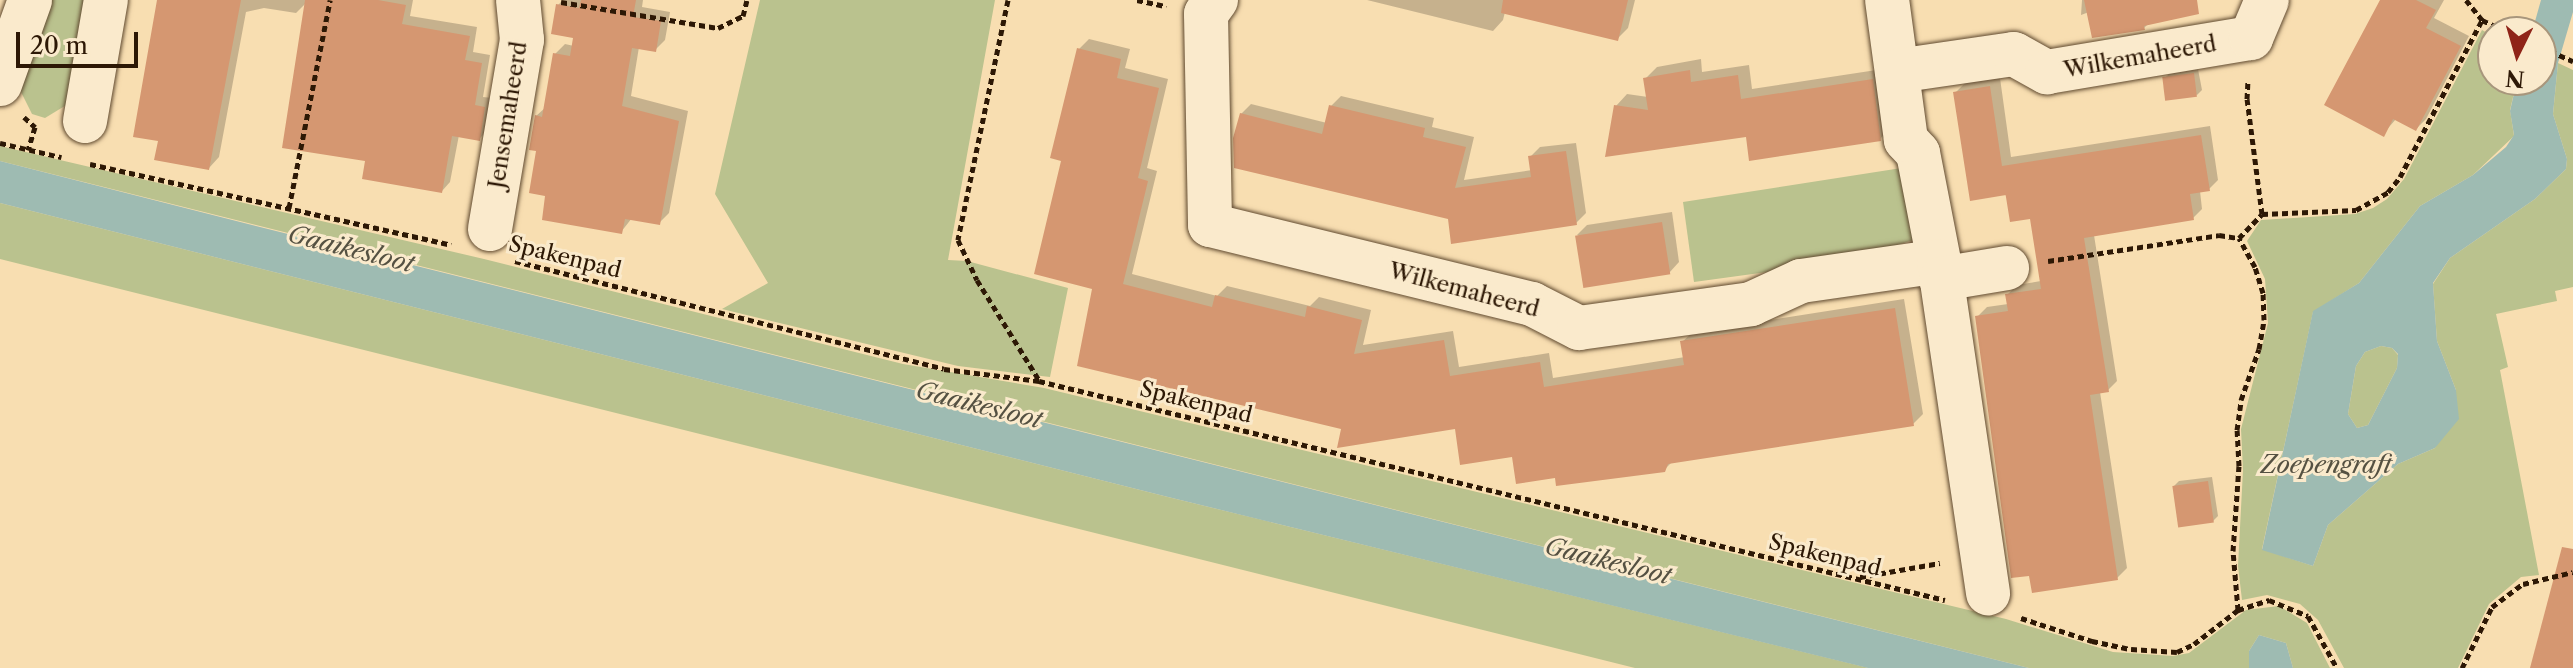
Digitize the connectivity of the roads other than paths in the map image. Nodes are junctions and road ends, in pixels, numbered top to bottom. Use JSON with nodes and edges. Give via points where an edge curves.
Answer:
{"nodes":[{"id":1,"x":30,"y":0,"type":"edge"},
{"id":2,"x":106,"y":0,"type":"edge"},
{"id":3,"x":518,"y":0,"type":"edge"},
{"id":4,"x":1216,"y":0,"type":"edge"},
{"id":5,"x":1887,"y":0,"type":"edge"},
{"id":6,"x":2259,"y":19,"type":"edge"},
{"id":7,"x":1897,"y":71,"type":"junction"},
{"id":8,"x":0,"y":84,"type":"edge"},
{"id":9,"x":79,"y":140,"type":"road end"},
{"id":10,"x":482,"y":244,"type":"road end"},
{"id":11,"x":2007,"y":268,"type":"road end"},
{"id":12,"x":1940,"y":270,"type":"junction"},
{"id":13,"x":1983,"y":592,"type":"road end"}],
"edges":[{"from":1,"to":8,"type":"street"},
{"from":2,"to":9,"type":"street"},
{"from":3,"to":10,"type":"street","name":"Jensemaheerd","via":[[522,40]]},
{"from":4,"to":12,"type":"street","name":"Wilkemaheerd","via":[[1206,14],[1210,225],[1532,304],[1579,328],[1751,304],[1801,281]]},
{"from":5,"to":7,"type":"street"},
{"from":6,"to":7,"type":"street","name":"Wilkemaheerd","via":[[2047,72],[2014,54]]},
{"from":7,"to":12,"type":"street","via":[[1906,140],[1918,153]]},
{"from":11,"to":12,"type":"street","name":"Wilkemaheerd"},
{"from":12,"to":13,"type":"street"}]}
